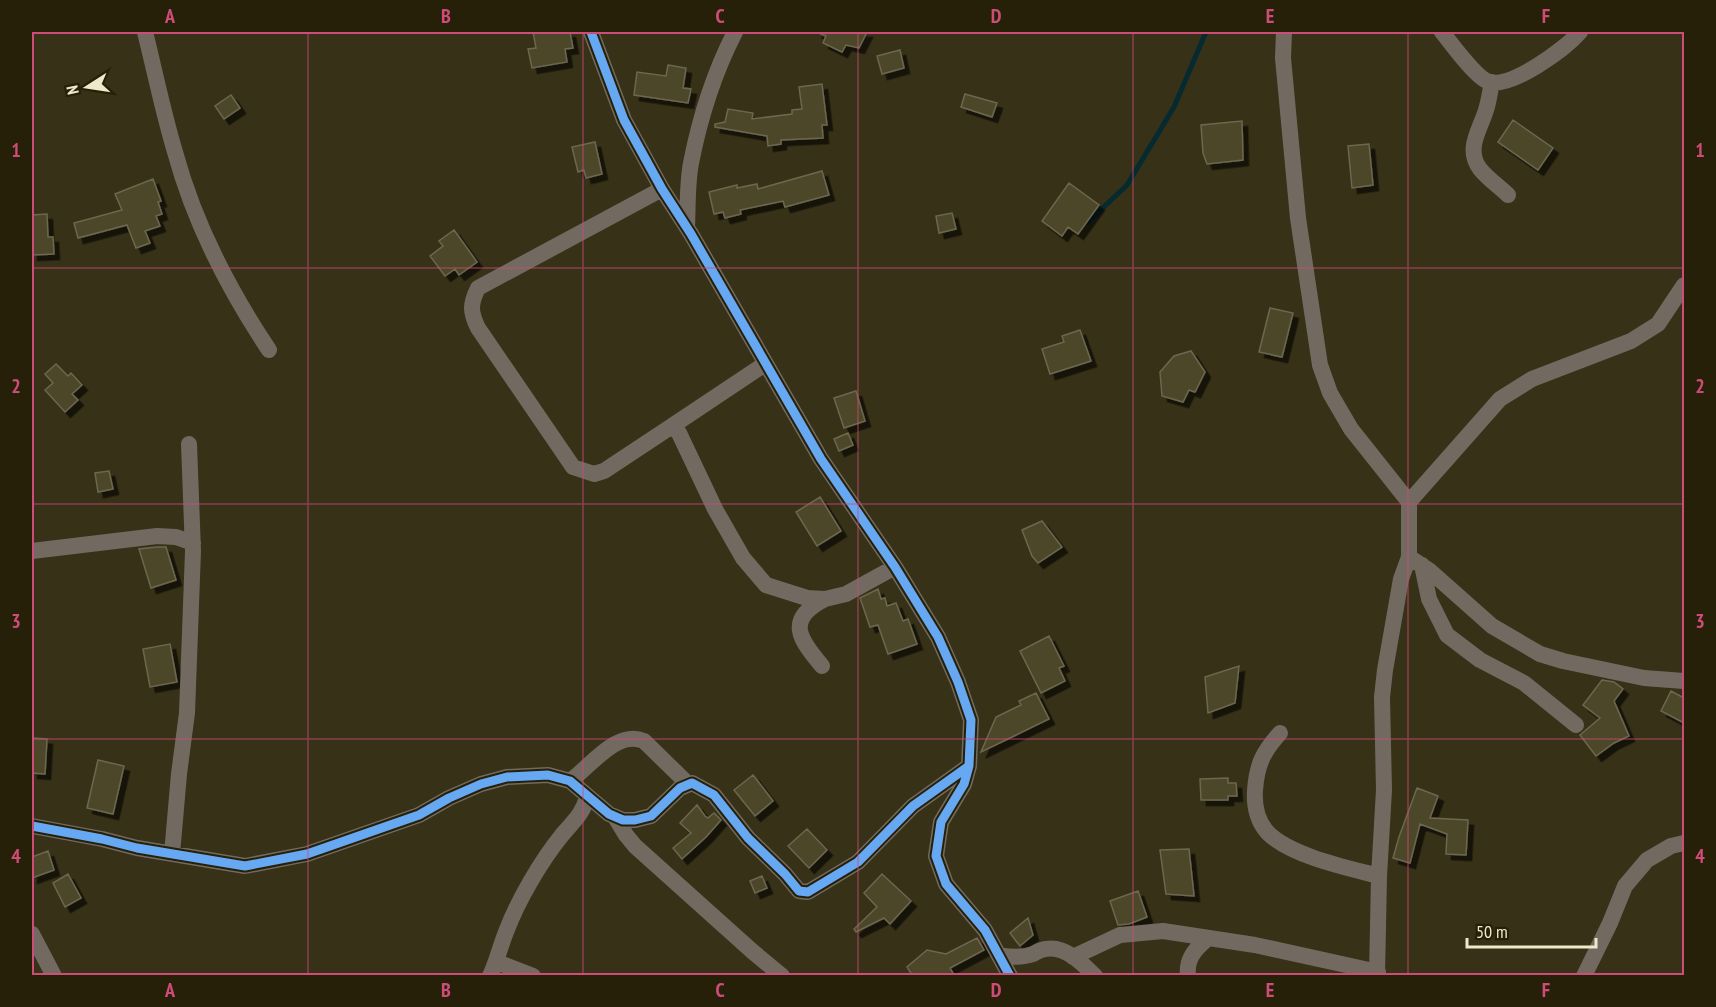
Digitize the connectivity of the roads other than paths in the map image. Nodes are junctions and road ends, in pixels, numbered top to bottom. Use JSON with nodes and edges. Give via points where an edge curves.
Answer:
{"nodes":[{"id":1,"x":145,"y":32,"type":"edge"},
{"id":2,"x":591,"y":32,"type":"edge"},
{"id":3,"x":735,"y":32,"type":"edge"},
{"id":4,"x":1284,"y":32,"type":"edge"},
{"id":5,"x":1442,"y":32,"type":"edge"},
{"id":6,"x":1580,"y":32,"type":"edge"},
{"id":7,"x":1492,"y":82,"type":"junction"},
{"id":8,"x":662,"y":189,"type":"junction"},
{"id":9,"x":1509,"y":195,"type":"dead end"},
{"id":10,"x":687,"y":227,"type":"junction"},
{"id":11,"x":1684,"y":285,"type":"edge"},
{"id":12,"x":269,"y":350,"type":"dead end"},
{"id":13,"x":765,"y":364,"type":"junction"},
{"id":14,"x":672,"y":426,"type":"junction"},
{"id":15,"x":189,"y":444,"type":"dead end"},
{"id":16,"x":1409,"y":502,"type":"junction"},
{"id":17,"x":193,"y":543,"type":"junction"},
{"id":18,"x":32,"y":551,"type":"edge"},
{"id":19,"x":1415,"y":561,"type":"junction"},
{"id":20,"x":895,"y":567,"type":"junction"},
{"id":21,"x":825,"y":599,"type":"junction"},
{"id":22,"x":822,"y":666,"type":"dead end"},
{"id":23,"x":1684,"y":681,"type":"edge"},
{"id":24,"x":1576,"y":725,"type":"dead end"},
{"id":25,"x":1280,"y":733,"type":"dead end"},
{"id":26,"x":969,"y":766,"type":"junction"},
{"id":27,"x":570,"y":781,"type":"junction"},
{"id":28,"x":688,"y":784,"type":"junction"},
{"id":29,"x":587,"y":796,"type":"junction"},
{"id":30,"x":615,"y":817,"type":"junction"},
{"id":31,"x":32,"y":826,"type":"edge"},
{"id":32,"x":1684,"y":843,"type":"edge"},
{"id":33,"x":172,"y":854,"type":"junction"},
{"id":34,"x":1379,"y":876,"type":"junction"},
{"id":35,"x":32,"y":934,"type":"edge"},
{"id":36,"x":1207,"y":939,"type":"junction"},
{"id":37,"x":999,"y":954,"type":"junction"},
{"id":38,"x":1073,"y":957,"type":"junction"},
{"id":39,"x":493,"y":968,"type":"edge"},
{"id":40,"x":1378,"y":974,"type":"edge"},
{"id":41,"x":54,"y":975,"type":"edge"},
{"id":42,"x":533,"y":975,"type":"edge"},
{"id":43,"x":782,"y":975,"type":"edge"},
{"id":44,"x":1010,"y":975,"type":"edge"},
{"id":45,"x":1095,"y":975,"type":"edge"},
{"id":46,"x":1188,"y":975,"type":"edge"},
{"id":47,"x":1584,"y":975,"type":"edge"}],
"edges":[{"from":1,"to":12,"type":"street","via":[[175,153],[201,226],[241,308]]},
{"from":2,"to":8,"type":"street","via":[[624,120]]},
{"from":3,"to":10,"type":"street","via":[[709,95],[691,164]]},
{"from":4,"to":16,"type":"street","via":[[1298,218],[1320,365],[1330,393],[1351,429]]},
{"from":5,"to":7,"type":"street","via":[[1476,74]]},
{"from":6,"to":7,"type":"street","via":[[1517,77]]},
{"from":7,"to":9,"type":"street","via":[[1473,142],[1474,153],[1481,170]]},
{"from":8,"to":10,"type":"street"},
{"from":8,"to":14,"type":"street","via":[[478,288],[471,302],[478,328],[573,467],[594,474],[604,471]]},
{"from":10,"to":13,"type":"street"},
{"from":11,"to":16,"type":"street","via":[[1658,324],[1631,341],[1532,379],[1500,399]]},
{"from":13,"to":14,"type":"street"},
{"from":13,"to":20,"type":"street","via":[[821,459]]},
{"from":14,"to":21,"type":"street","via":[[743,558],[766,585],[807,598]]},
{"from":15,"to":17,"type":"street"},
{"from":16,"to":19,"type":"street"},
{"from":17,"to":18,"type":"street","via":[[157,536]]},
{"from":17,"to":33,"type":"street","via":[[187,713]]},
{"from":19,"to":23,"type":"street","via":[[1492,626],[1540,654],[1644,678]]},
{"from":19,"to":24,"type":"street","via":[[1447,635],[1474,656],[1524,683]]},
{"from":19,"to":34,"type":"street","via":[[1401,579],[1383,688],[1384,790]]},
{"from":20,"to":21,"type":"street","via":[[846,594]]},
{"from":20,"to":26,"type":"street","via":[[938,637],[958,682],[971,720]]},
{"from":21,"to":22,"type":"street","via":[[802,614],[799,628],[805,645]]},
{"from":25,"to":34,"type":"street","via":[[1265,750],[1260,763],[1254,801],[1258,818],[1268,832],[1296,851]]},
{"from":26,"to":28,"type":"street","via":[[913,806],[858,862],[808,892],[799,891],[748,838],[714,795]]},
{"from":26,"to":37,"type":"street","via":[[964,784],[941,822],[936,856],[946,884],[985,930]]},
{"from":27,"to":28,"type":"street","via":[[622,739],[636,737]]},
{"from":27,"to":29,"type":"street"},
{"from":27,"to":33,"type":"street","via":[[548,775],[507,777],[481,784],[419,815],[297,856],[245,866]]},
{"from":28,"to":30,"type":"street","via":[[651,816],[635,820]]},
{"from":29,"to":30,"type":"street"},
{"from":29,"to":39,"type":"street","via":[[580,815],[548,855],[518,908]]},
{"from":30,"to":43,"type":"street","via":[[635,846]]},
{"from":31,"to":33,"type":"street"},
{"from":32,"to":47,"type":"street","via":[[1647,860],[1625,886]]},
{"from":34,"to":40,"type":"street"},
{"from":35,"to":41,"type":"street"},
{"from":36,"to":38,"type":"street","via":[[1163,931],[1120,935]]},
{"from":36,"to":40,"type":"street","via":[[1255,945]]},
{"from":36,"to":46,"type":"street","via":[[1192,954]]},
{"from":37,"to":38,"type":"street","via":[[1018,957],[1049,948]]},
{"from":37,"to":44,"type":"street"},
{"from":38,"to":45,"type":"street"},
{"from":39,"to":42,"type":"street"}]}
